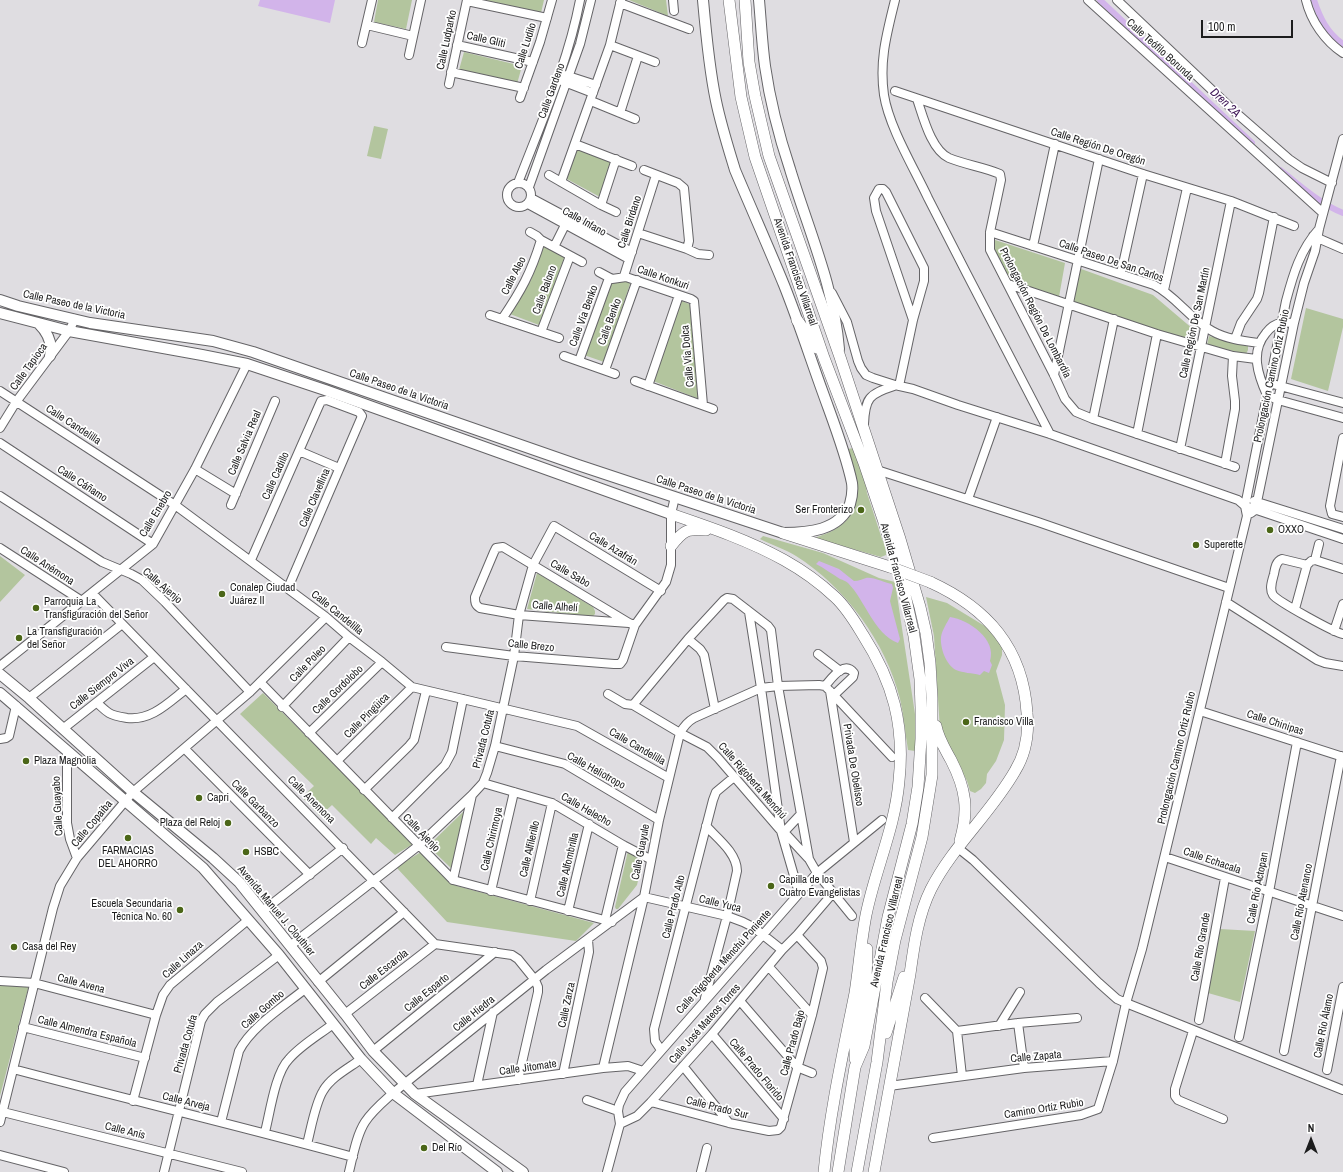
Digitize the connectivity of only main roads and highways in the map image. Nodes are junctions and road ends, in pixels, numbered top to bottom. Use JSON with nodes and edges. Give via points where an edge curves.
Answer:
{"nodes":[{"id":1,"x":703,"y":0,"type":"edge"},
{"id":2,"x":729,"y":0,"type":"edge"},
{"id":3,"x":745,"y":0,"type":"edge"},
{"id":4,"x":759,"y":0,"type":"edge"},
{"id":5,"x":0,"y":300,"type":"edge"},
{"id":6,"x":0,"y":312,"type":"edge"},
{"id":7,"x":797,"y":320,"type":"junction"},
{"id":8,"x":39,"y":324,"type":"junction"},
{"id":9,"x":50,"y":356,"type":"road end"},
{"id":10,"x":824,"y":358,"type":"junction"},
{"id":11,"x":840,"y":358,"type":"junction"},
{"id":12,"x":671,"y":514,"type":"joint"},
{"id":13,"x":722,"y":532,"type":"junction"},
{"id":14,"x":782,"y":533,"type":"junction"},
{"id":15,"x":671,"y":546,"type":"road end"},
{"id":16,"x":0,"y":674,"type":"edge"},
{"id":17,"x":0,"y":693,"type":"edge"},
{"id":18,"x":932,"y":698,"type":"junction"},
{"id":19,"x":958,"y":848,"type":"junction"},
{"id":20,"x":213,"y":858,"type":"junction"},
{"id":21,"x":203,"y":868,"type":"junction"},
{"id":22,"x":871,"y":894,"type":"junction"},
{"id":23,"x":914,"y":949,"type":"junction"},
{"id":24,"x":877,"y":1062,"type":"junction"},
{"id":25,"x":856,"y":1067,"type":"junction"},
{"id":26,"x":875,"y":1168,"type":"edge"},
{"id":27,"x":497,"y":1172,"type":"edge"},
{"id":28,"x":523,"y":1172,"type":"edge"},
{"id":29,"x":824,"y":1172,"type":"edge"},
{"id":30,"x":838,"y":1172,"type":"edge"},
{"id":31,"x":857,"y":1172,"type":"edge"}],
"edges":[{"from":1,"to":7,"type":"main road","via":[[711,76],[723,130],[735,170]]},
{"from":2,"to":10,"type":"highway","name":"Avenida Francisco Villarreal","via":[[741,97],[755,157]]},
{"from":3,"to":11,"type":"highway","name":"Avenida Francisco Villarreal","via":[[751,75],[769,156]]},
{"from":4,"to":11,"type":"main road","via":[[765,66],[776,121],[830,290],[838,326]]},
{"from":5,"to":14,"type":"main road","name":"Calle Paseo de la Victoria","via":[[90,323],[213,341],[241,348]]},
{"from":6,"to":8,"type":"main road"},
{"from":7,"to":10,"type":"highway"},
{"from":7,"to":14,"type":"main road","via":[[849,472],[852,494],[846,513],[840,520],[813,532]]},
{"from":8,"to":9,"type":"main road","via":[[48,336],[52,349]]},
{"from":8,"to":12,"type":"main road","via":[[247,364]]},
{"from":10,"to":25,"type":"highway","name":"Avenida Francisco Villarreal","via":[[885,526],[904,590],[920,679],[918,787],[912,824],[888,917],[864,1046]]},
{"from":11,"to":18,"type":"highway","name":"Avenida Francisco Villarreal","via":[[920,606],[930,663]]},
{"from":12,"to":13,"type":"highway"},
{"from":13,"to":15,"type":"highway","via":[[690,529],[680,535]]},
{"from":13,"to":22,"type":"highway","via":[[785,560],[836,598],[870,646],[888,683],[899,733],[899,781],[890,829]]},
{"from":14,"to":19,"type":"highway","bridge":true,"via":[[890,568],[952,592],[984,617],[1008,647],[1024,686],[1027,737],[1016,771]]},
{"from":16,"to":20,"type":"main road","name":"Avenida Manuel J. Clouthier"},
{"from":17,"to":21,"type":"main road"},
{"from":18,"to":19,"type":"highway","via":[[937,732],[961,781],[965,797],[966,817]]},
{"from":18,"to":24,"type":"highway","name":"Avenida Francisco Villarreal","via":[[932,775],[922,837],[895,940]]},
{"from":19,"to":23,"type":"highway","via":[[926,899]]},
{"from":20,"to":21,"type":"main road"},
{"from":20,"to":28,"type":"main road","name":"Avenida Manuel J. Clouthier","via":[[239,882],[373,1051],[404,1084]]},
{"from":21,"to":27,"type":"main road","via":[[279,955],[361,1059],[393,1093]]},
{"from":22,"to":25,"type":"highway","via":[[866,982],[855,1047]]},
{"from":22,"to":29,"type":"highway","via":[[836,1083]]},
{"from":23,"to":24,"type":"highway"},
{"from":23,"to":26,"type":"highway"},
{"from":24,"to":31,"type":"highway","name":"Avenida Francisco Villarreal"},
{"from":25,"to":30,"type":"highway","name":"Avenida Francisco Villarreal"}]}
